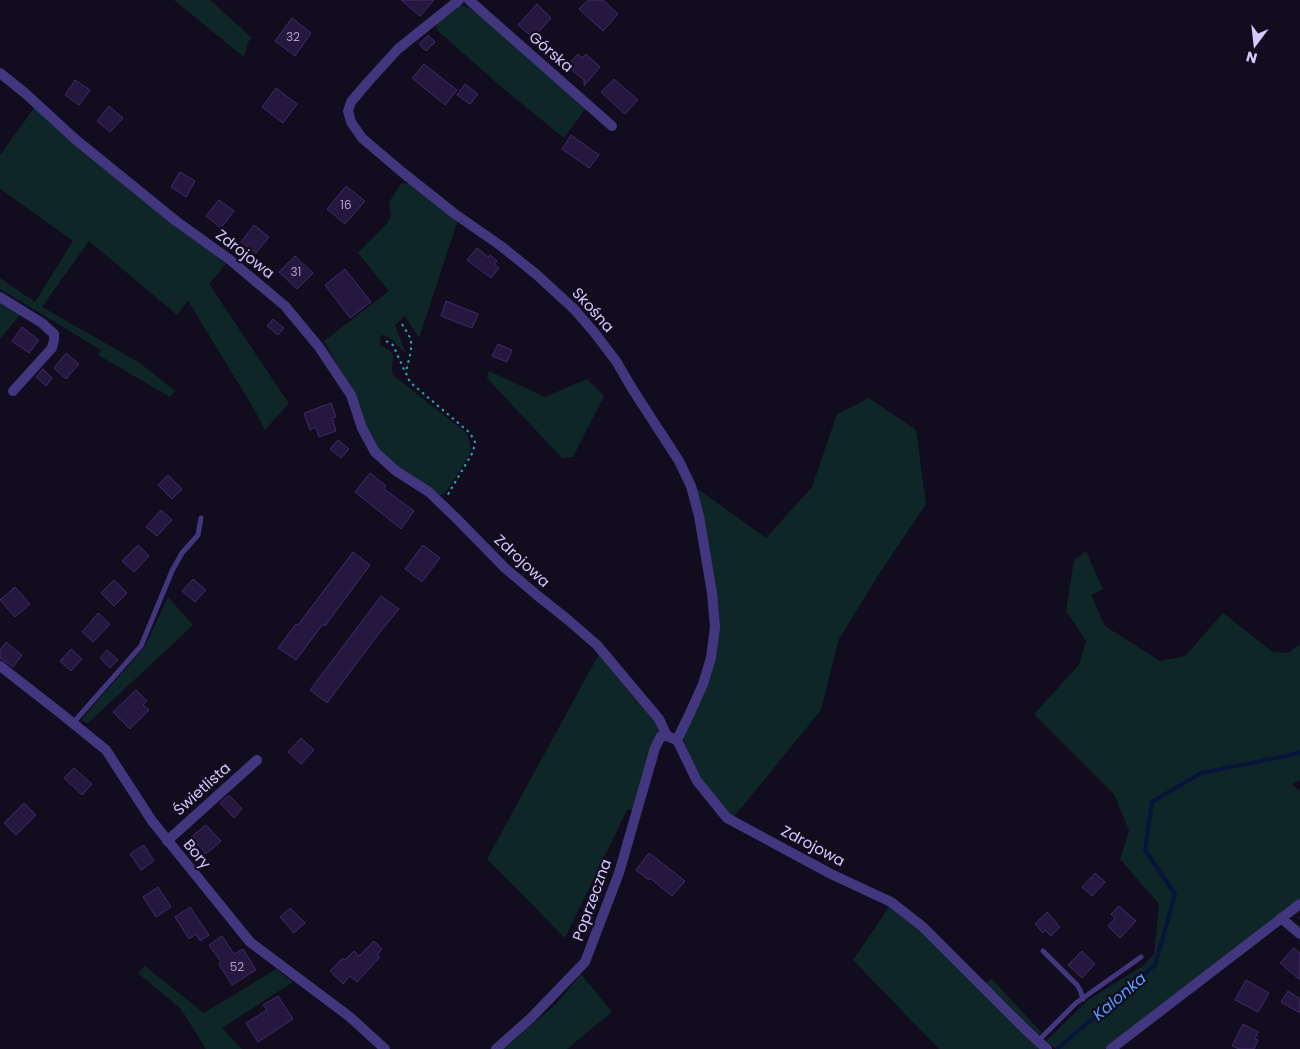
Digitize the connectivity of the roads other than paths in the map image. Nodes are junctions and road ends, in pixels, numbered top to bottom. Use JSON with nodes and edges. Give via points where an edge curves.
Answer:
{"nodes":[{"id":1,"x":459,"y":0,"type":"edge"},
{"id":2,"x":469,"y":0,"type":"edge"},
{"id":3,"x":449,"y":4,"type":"edge"},
{"id":4,"x":0,"y":74,"type":"edge"},
{"id":5,"x":612,"y":126,"type":"dead end"},
{"id":6,"x":0,"y":296,"type":"edge"},
{"id":7,"x":13,"y":391,"type":"dead end"},
{"id":8,"x":201,"y":518,"type":"dead end"},
{"id":9,"x":0,"y":666,"type":"edge"},
{"id":10,"x":73,"y":723,"type":"junction"},
{"id":11,"x":672,"y":738,"type":"junction"},
{"id":12,"x":257,"y":760,"type":"dead end"},
{"id":13,"x":167,"y":841,"type":"junction"},
{"id":14,"x":1300,"y":904,"type":"edge"},
{"id":15,"x":1281,"y":918,"type":"junction"},
{"id":16,"x":1300,"y":934,"type":"edge"},
{"id":17,"x":1043,"y":951,"type":"dead end"},
{"id":18,"x":1141,"y":957,"type":"dead end"},
{"id":19,"x":1083,"y":999,"type":"junction"},
{"id":20,"x":1043,"y":1045,"type":"edge"},
{"id":21,"x":385,"y":1049,"type":"edge"},
{"id":22,"x":496,"y":1049,"type":"edge"},
{"id":23,"x":1111,"y":1049,"type":"edge"}],
"edges":[{"from":1,"to":3,"type":"street","name":"Skośna"},
{"from":2,"to":5,"type":"street","name":"Górska"},
{"from":3,"to":11,"type":"street","name":"Skośna","via":[[398,49],[351,102],[348,112],[351,122],[362,138],[402,172],[501,246],[574,309],[616,361],[679,462],[691,486],[699,516],[715,627],[712,658],[702,684],[690,713]]},
{"from":4,"to":11,"type":"street","name":"Zdrojowa","via":[[176,222],[229,259],[285,306],[319,347],[351,395],[362,428],[375,452],[429,492],[505,568],[597,645]]},
{"from":6,"to":7,"type":"street","via":[[54,334],[52,348]]},
{"from":8,"to":10,"type":"lane","via":[[198,535],[172,571],[141,646]]},
{"from":9,"to":10,"type":"street","name":"Bory"},
{"from":10,"to":13,"type":"street","name":"Bory","via":[[106,750]]},
{"from":11,"to":20,"type":"street","name":"Zdrojowa","via":[[697,781],[728,818],[891,902],[923,927]]},
{"from":11,"to":22,"type":"street","name":"Poprzeczna","via":[[661,736],[655,748],[619,873],[585,962]]},
{"from":12,"to":13,"type":"street","name":"Świetlista"},
{"from":13,"to":21,"type":"street","name":"Bory","via":[[250,942],[350,1017]]},
{"from":14,"to":15,"type":"street"},
{"from":15,"to":16,"type":"street"},
{"from":15,"to":23,"type":"street"},
{"from":17,"to":19,"type":"lane","via":[[1077,985]]},
{"from":18,"to":19,"type":"lane"},
{"from":19,"to":20,"type":"lane"}]}
